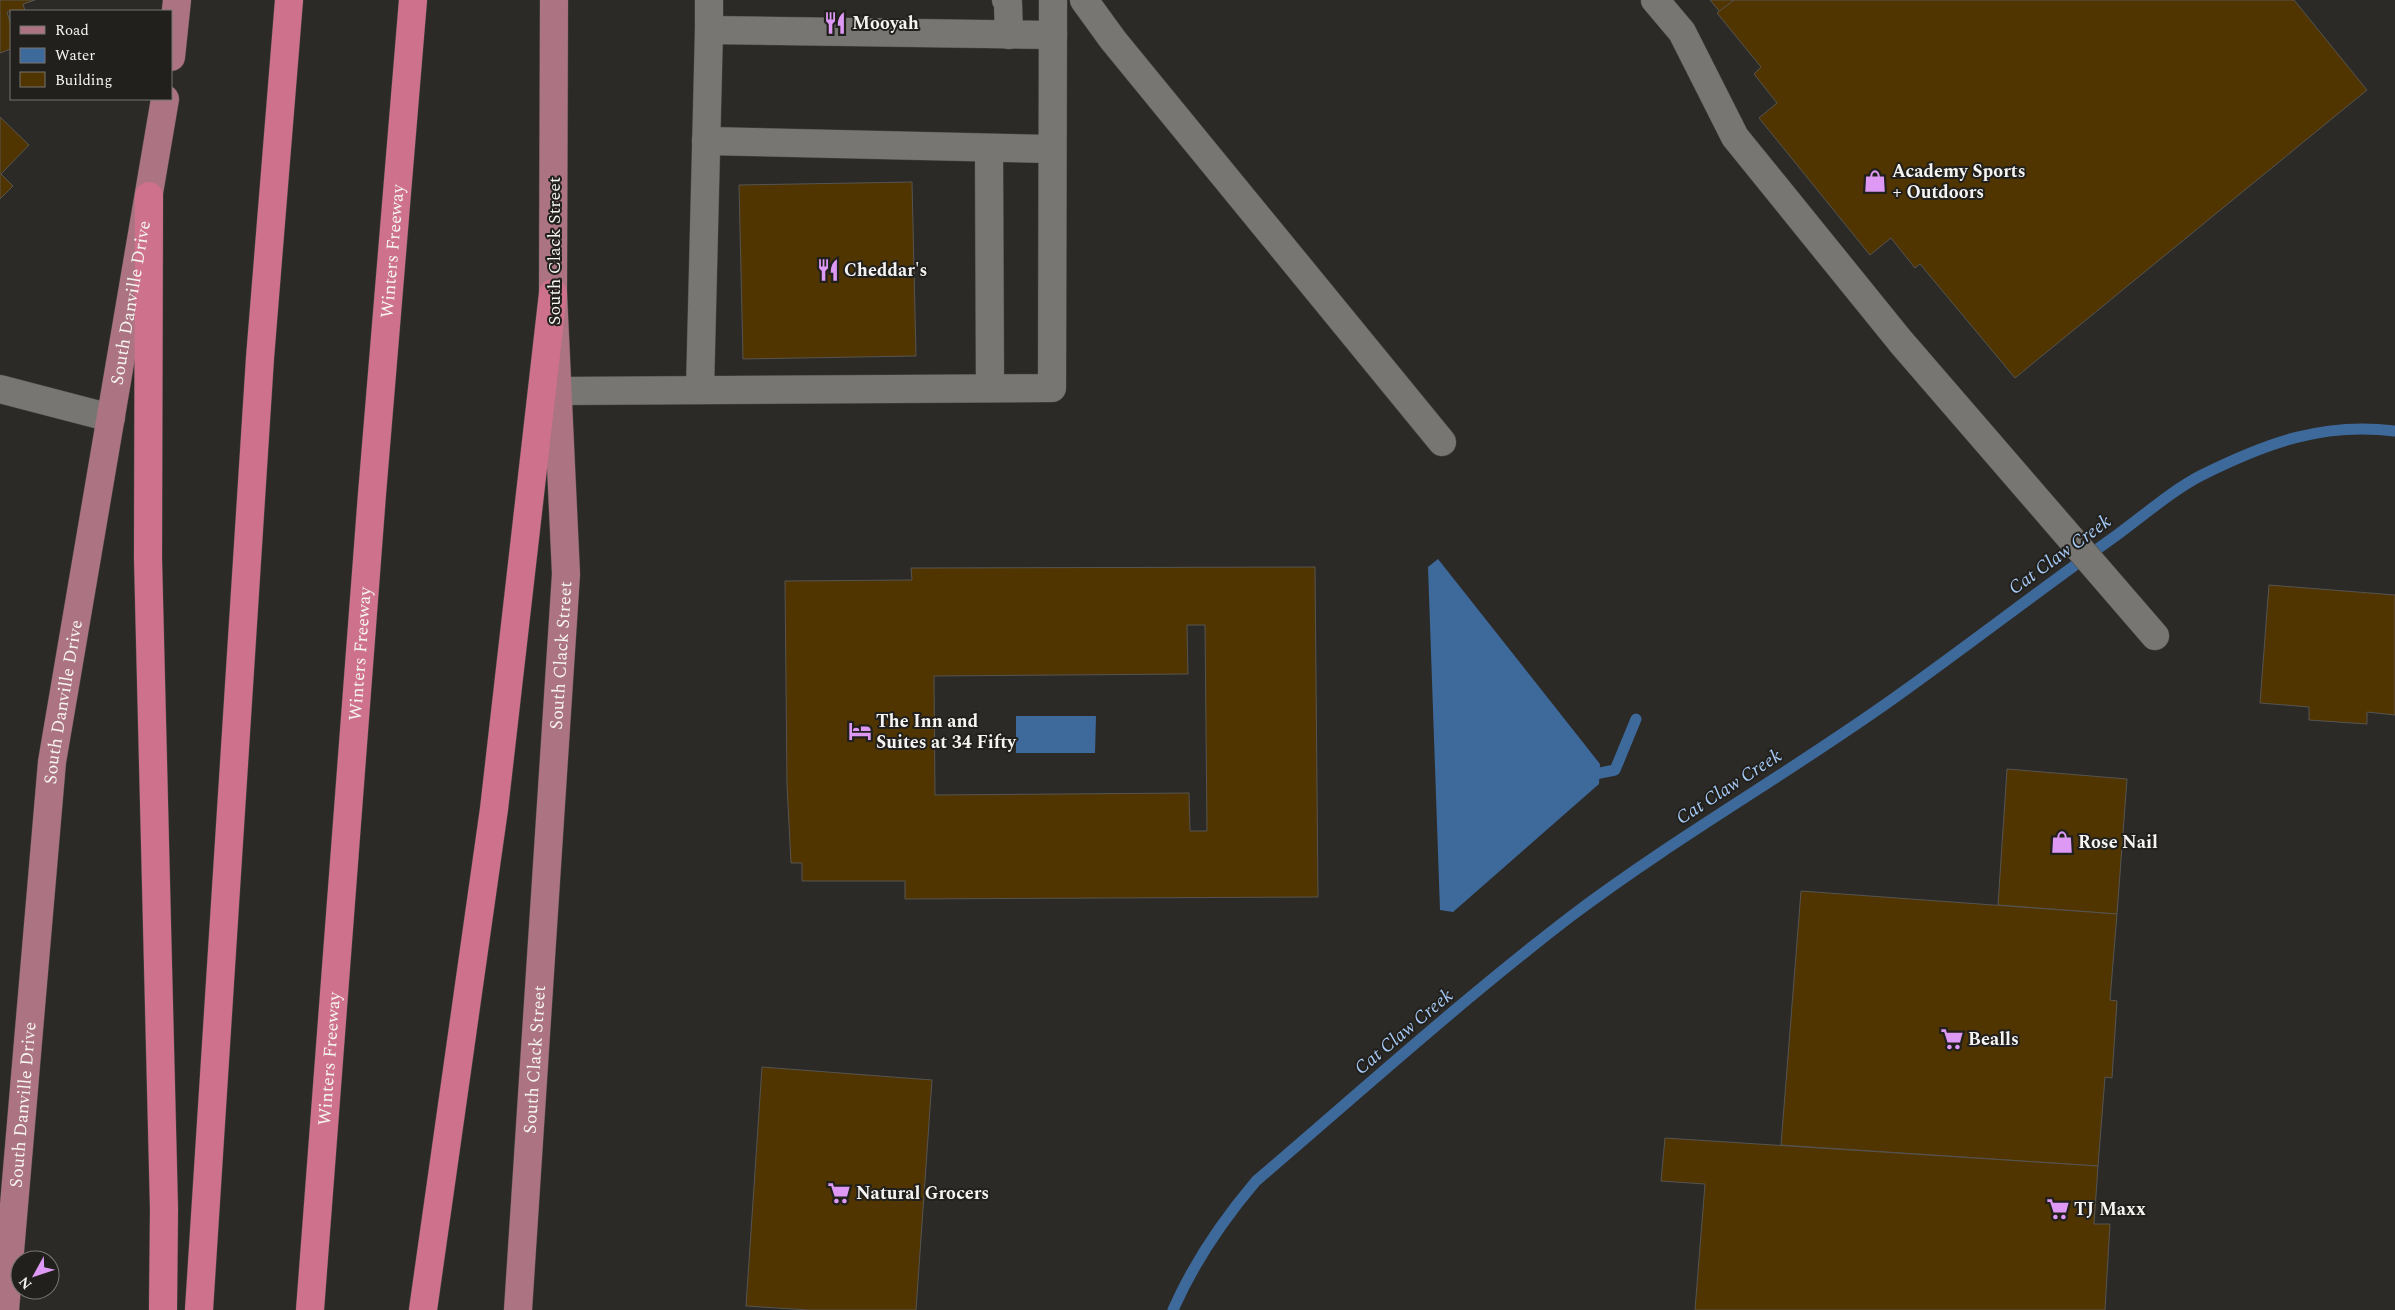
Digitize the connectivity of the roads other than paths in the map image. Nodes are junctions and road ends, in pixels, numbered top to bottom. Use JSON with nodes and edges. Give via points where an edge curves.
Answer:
{"nodes":[{"id":1,"x":177,"y":0,"type":"edge"},
{"id":2,"x":289,"y":0,"type":"edge"},
{"id":3,"x":413,"y":0,"type":"edge"},
{"id":4,"x":554,"y":0,"type":"edge"},
{"id":5,"x":709,"y":0,"type":"edge"},
{"id":6,"x":1053,"y":0,"type":"edge"},
{"id":7,"x":1084,"y":0,"type":"edge"},
{"id":8,"x":1655,"y":0,"type":"edge"},
{"id":9,"x":1008,"y":1,"type":"edge"},
{"id":10,"x":709,"y":30,"type":"junction"},
{"id":11,"x":1009,"y":35,"type":"junction"},
{"id":12,"x":1053,"y":35,"type":"junction"},
{"id":13,"x":172,"y":48,"type":"edge"},
{"id":14,"x":165,"y":100,"type":"edge"},
{"id":15,"x":706,"y":141,"type":"junction"},
{"id":16,"x":989,"y":148,"type":"junction"},
{"id":17,"x":1052,"y":149,"type":"junction"},
{"id":18,"x":149,"y":196,"type":"junction"},
{"id":19,"x":553,"y":293,"type":"junction"},
{"id":20,"x":990,"y":388,"type":"junction"},
{"id":21,"x":0,"y":389,"type":"edge"},
{"id":22,"x":700,"y":390,"type":"junction"},
{"id":23,"x":557,"y":391,"type":"junction"},
{"id":24,"x":111,"y":418,"type":"junction"},
{"id":25,"x":1442,"y":442,"type":"dead end"},
{"id":26,"x":2147,"y":627,"type":"dead end"},
{"id":27,"x":5,"y":1310,"type":"edge"},
{"id":28,"x":163,"y":1310,"type":"edge"},
{"id":29,"x":199,"y":1310,"type":"edge"},
{"id":30,"x":310,"y":1310,"type":"edge"},
{"id":31,"x":422,"y":1310,"type":"edge"},
{"id":32,"x":518,"y":1310,"type":"edge"}],
"edges":[{"from":1,"to":13,"type":"main road"},
{"from":2,"to":29,"type":"highway","via":[[260,358]]},
{"from":3,"to":30,"type":"highway","name":"Winters Freeway"},
{"from":4,"to":19,"type":"main road","name":"South Clack Street"},
{"from":5,"to":10,"type":"lane"},
{"from":6,"to":12,"type":"lane"},
{"from":7,"to":25,"type":"lane"},
{"from":8,"to":26,"type":"lane","via":[[1682,32],[1735,137],[1901,342]]},
{"from":9,"to":11,"type":"lane"},
{"from":10,"to":11,"type":"lane"},
{"from":10,"to":15,"type":"lane"},
{"from":11,"to":12,"type":"lane"},
{"from":12,"to":17,"type":"lane"},
{"from":14,"to":18,"type":"main road","name":"South Danville Drive"},
{"from":15,"to":16,"type":"lane"},
{"from":15,"to":22,"type":"lane"},
{"from":16,"to":17,"type":"lane"},
{"from":16,"to":20,"type":"lane"},
{"from":17,"to":20,"type":"lane","via":[[1052,388]]},
{"from":18,"to":24,"type":"main road","name":"South Danville Drive"},
{"from":18,"to":28,"type":"highway","via":[[148,558],[164,1208]]},
{"from":19,"to":23,"type":"main road","name":"South Clack Street"},
{"from":19,"to":31,"type":"highway","via":[[494,809]]},
{"from":20,"to":22,"type":"lane"},
{"from":21,"to":24,"type":"lane"},
{"from":22,"to":23,"type":"lane"},
{"from":23,"to":32,"type":"main road","name":"South Clack Street","via":[[566,574]]},
{"from":24,"to":27,"type":"main road","name":"South Danville Drive","via":[[52,762]]}]}
